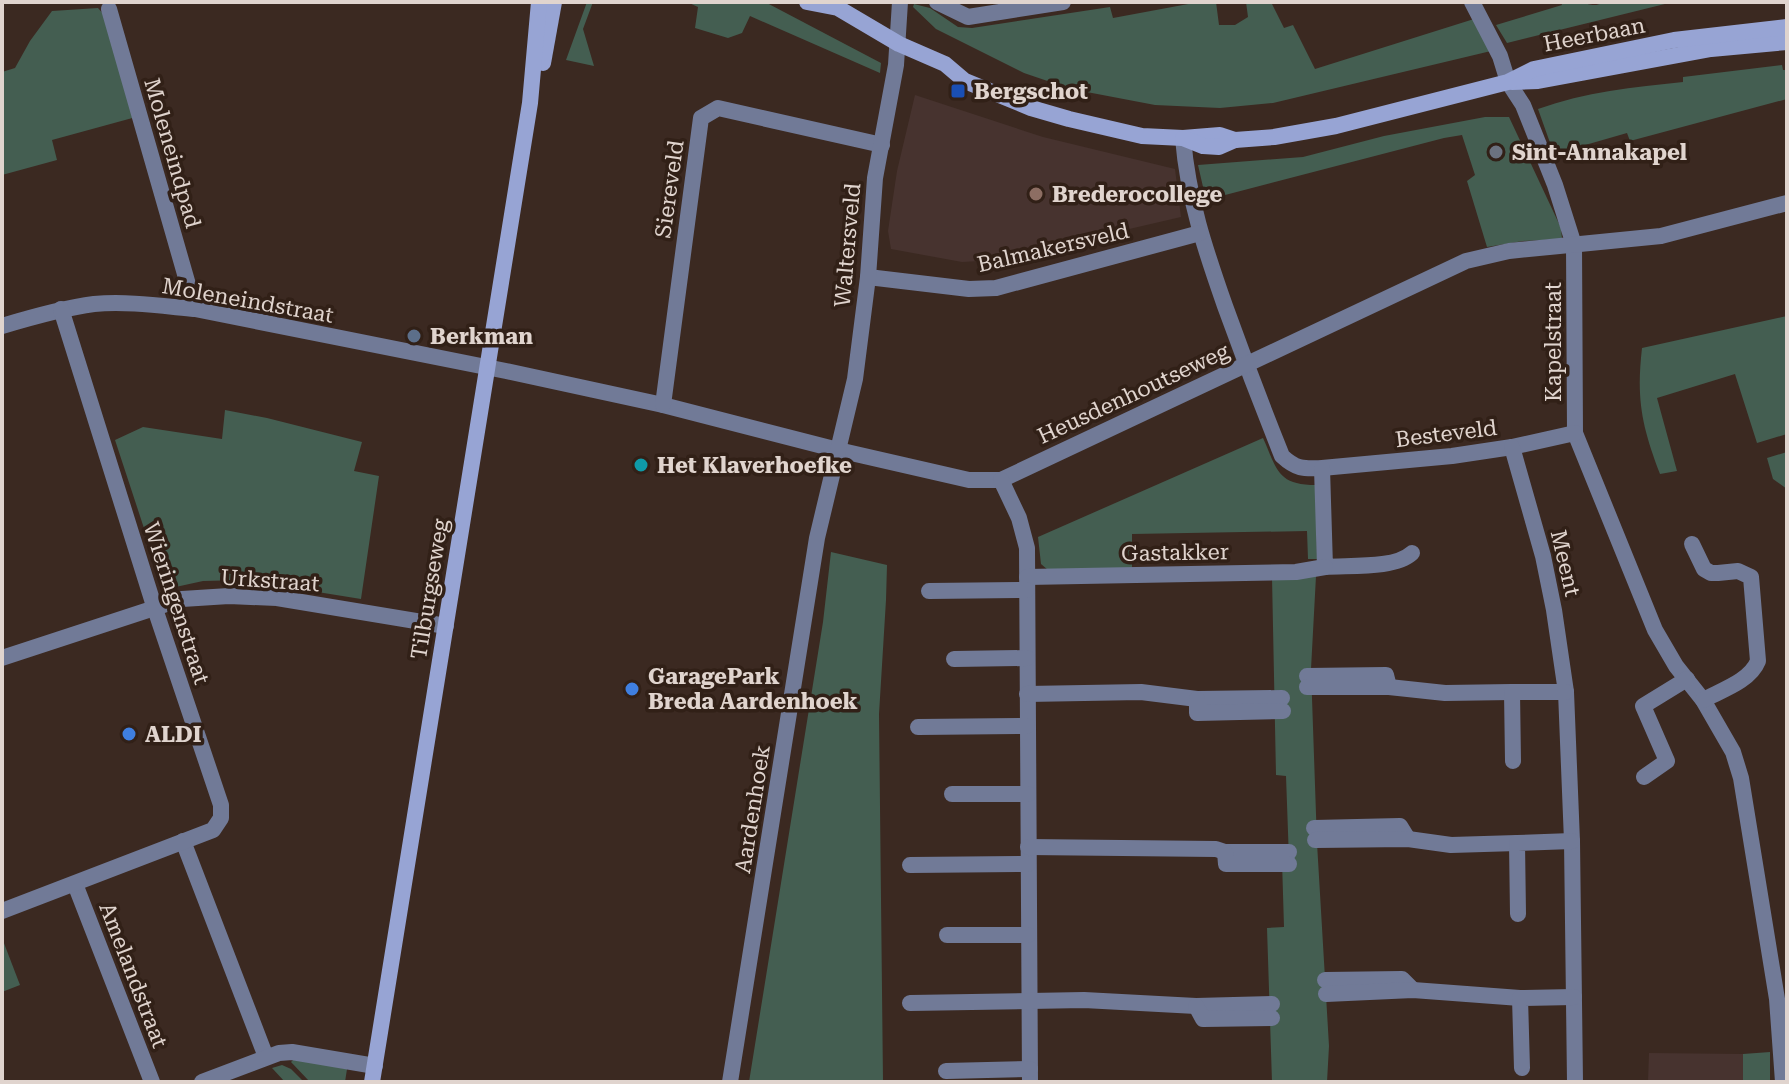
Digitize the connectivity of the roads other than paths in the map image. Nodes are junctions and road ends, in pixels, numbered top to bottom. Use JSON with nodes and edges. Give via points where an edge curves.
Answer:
{"nodes":[{"id":1,"x":539,"y":2,"type":"edge"},
{"id":2,"x":554,"y":2,"type":"edge"},
{"id":3,"x":807,"y":2,"type":"edge"},
{"id":4,"x":900,"y":2,"type":"edge"},
{"id":5,"x":937,"y":2,"type":"edge"},
{"id":6,"x":1063,"y":2,"type":"edge"},
{"id":7,"x":1472,"y":2,"type":"edge"},
{"id":8,"x":836,"y":5,"type":"edge"},
{"id":9,"x":109,"y":9,"type":"dead end"},
{"id":10,"x":1787,"y":27,"type":"edge"},
{"id":11,"x":1787,"y":42,"type":"edge"},
{"id":12,"x":899,"y":44,"type":"junction"},
{"id":13,"x":1508,"y":82,"type":"junction"},
{"id":14,"x":530,"y":103,"type":"junction"},
{"id":15,"x":1183,"y":138,"type":"junction"},
{"id":16,"x":882,"y":145,"type":"junction"},
{"id":17,"x":1787,"y":203,"type":"edge"},
{"id":18,"x":1200,"y":233,"type":"junction"},
{"id":19,"x":1574,"y":245,"type":"junction"},
{"id":20,"x":868,"y":277,"type":"junction"},
{"id":21,"x":61,"y":309,"type":"junction"},
{"id":22,"x":195,"y":309,"type":"junction"},
{"id":23,"x":2,"y":326,"type":"edge"},
{"id":24,"x":1246,"y":364,"type":"junction"},
{"id":25,"x":487,"y":367,"type":"junction"},
{"id":26,"x":663,"y":405,"type":"junction"},
{"id":27,"x":1575,"y":433,"type":"junction"},
{"id":28,"x":1512,"y":447,"type":"junction"},
{"id":29,"x":838,"y":450,"type":"junction"},
{"id":30,"x":1322,"y":468,"type":"junction"},
{"id":31,"x":1001,"y":480,"type":"junction"},
{"id":32,"x":1692,"y":544,"type":"dead end"},
{"id":33,"x":1412,"y":553,"type":"dead end"},
{"id":34,"x":1325,"y":567,"type":"junction"},
{"id":35,"x":1027,"y":584,"type":"junction"},
{"id":36,"x":929,"y":591,"type":"dead end"},
{"id":37,"x":154,"y":606,"type":"junction"},
{"id":38,"x":446,"y":626,"type":"junction"},
{"id":39,"x":2,"y":658,"type":"edge"},
{"id":40,"x":1027,"y":658,"type":"junction"},
{"id":41,"x":954,"y":659,"type":"dead end"},
{"id":42,"x":1687,"y":679,"type":"junction"},
{"id":43,"x":1307,"y":682,"type":"dead end"},
{"id":44,"x":1512,"y":692,"type":"junction"},
{"id":45,"x":1566,"y":692,"type":"junction"},
{"id":46,"x":1027,"y":694,"type":"junction"},
{"id":47,"x":1703,"y":700,"type":"junction"},
{"id":48,"x":1282,"y":704,"type":"dead end"},
{"id":49,"x":1027,"y":726,"type":"junction"},
{"id":50,"x":918,"y":727,"type":"dead end"},
{"id":51,"x":1513,"y":761,"type":"dead end"},
{"id":52,"x":1644,"y":777,"type":"dead end"},
{"id":53,"x":952,"y":794,"type":"dead end"},
{"id":54,"x":1028,"y":794,"type":"junction"},
{"id":55,"x":1314,"y":834,"type":"dead end"},
{"id":56,"x":183,"y":841,"type":"junction"},
{"id":57,"x":1572,"y":841,"type":"junction"},
{"id":58,"x":1517,"y":843,"type":"junction"},
{"id":59,"x":1028,"y":855,"type":"junction"},
{"id":60,"x":1289,"y":858,"type":"dead end"},
{"id":61,"x":910,"y":865,"type":"dead end"},
{"id":62,"x":75,"y":884,"type":"junction"},
{"id":63,"x":2,"y":911,"type":"edge"},
{"id":64,"x":1518,"y":914,"type":"dead end"},
{"id":65,"x":947,"y":935,"type":"dead end"},
{"id":66,"x":1028,"y":935,"type":"junction"},
{"id":67,"x":1325,"y":987,"type":"dead end"},
{"id":68,"x":1574,"y":997,"type":"junction"},
{"id":69,"x":1520,"y":998,"type":"junction"},
{"id":70,"x":1029,"y":1001,"type":"junction"},
{"id":71,"x":910,"y":1003,"type":"dead end"},
{"id":72,"x":1272,"y":1011,"type":"dead end"},
{"id":73,"x":266,"y":1057,"type":"junction"},
{"id":74,"x":1522,"y":1068,"type":"dead end"},
{"id":75,"x":946,"y":1071,"type":"dead end"},
{"id":76,"x":373,"y":1074,"type":"edge"},
{"id":77,"x":1030,"y":1075,"type":"edge"},
{"id":78,"x":152,"y":1082,"type":"edge"},
{"id":79,"x":202,"y":1082,"type":"edge"},
{"id":80,"x":730,"y":1082,"type":"edge"},
{"id":81,"x":1575,"y":1082,"type":"edge"},
{"id":82,"x":1783,"y":1082,"type":"edge"}],
"edges":[{"from":1,"to":14,"type":"street","name":"Tilburgseweg"},
{"from":2,"to":14,"type":"street","name":"Tilburgseweg"},
{"from":3,"to":8,"type":"street","name":"Heerbaan"},
{"from":4,"to":12,"type":"street"},
{"from":5,"to":6,"type":"street","via":[[974,17]]},
{"from":7,"to":13,"type":"street","name":"Kapelstraat"},
{"from":8,"to":12,"type":"street","name":"Heerbaan"},
{"from":9,"to":22,"type":"street","name":"Moleneindpad"},
{"from":10,"to":13,"type":"street","name":"Heerbaan","via":[[1674,40],[1534,69]]},
{"from":11,"to":13,"type":"street","name":"Heerbaan"},
{"from":12,"to":15,"type":"street","name":"Heerbaan","via":[[945,64],[959,78],[1031,108],[1142,136]]},
{"from":12,"to":16,"type":"street","name":"Waltersveld"},
{"from":13,"to":15,"type":"street","name":"Heerbaan","via":[[1274,137]]},
{"from":13,"to":19,"type":"street","name":"Kapelstraat","via":[[1523,105]]},
{"from":14,"to":25,"type":"street","name":"Tilburgseweg"},
{"from":15,"to":18,"type":"street","name":"Besteveld"},
{"from":16,"to":20,"type":"street","name":"Waltersveld"},
{"from":16,"to":26,"type":"street","name":"Siereveld","via":[[718,108],[701,118]]},
{"from":17,"to":19,"type":"street","name":"Heusdenhoutseweg","via":[[1661,236]]},
{"from":18,"to":20,"type":"street","name":"Balmakersveld","via":[[996,288]]},
{"from":18,"to":24,"type":"street","name":"Besteveld"},
{"from":19,"to":24,"type":"street","name":"Heusdenhoutseweg","via":[[1466,261]]},
{"from":19,"to":27,"type":"street","name":"Kapelstraat"},
{"from":20,"to":29,"type":"street","name":"Waltersveld","via":[[855,379]]},
{"from":21,"to":22,"type":"street","name":"Moleneindstraat","via":[[97,304]]},
{"from":21,"to":23,"type":"street","name":"Moleneindstraat"},
{"from":21,"to":37,"type":"street","name":"Wieringenstraat"},
{"from":22,"to":25,"type":"street","name":"Moleneindstraat"},
{"from":24,"to":30,"type":"street","name":"Besteveld","via":[[1282,456],[1292,466]]},
{"from":24,"to":31,"type":"street","name":"Heusdenhoutseweg"},
{"from":25,"to":26,"type":"street","name":"Heusdenhoutseweg"},
{"from":25,"to":38,"type":"street","name":"Tilburgseweg"},
{"from":26,"to":29,"type":"street","name":"Heusdenhoutseweg"},
{"from":27,"to":28,"type":"street","name":"Besteveld"},
{"from":27,"to":42,"type":"street","name":"Kapelstraat","via":[[1655,630]]},
{"from":28,"to":30,"type":"street","name":"Besteveld"},
{"from":28,"to":45,"type":"street","name":"Meent","via":[[1545,566]]},
{"from":29,"to":31,"type":"street","name":"Heusdenhoutseweg","via":[[969,480]]},
{"from":29,"to":80,"type":"street","name":"Aardenhoek","via":[[817,538]]},
{"from":30,"to":34,"type":"street"},
{"from":31,"to":35,"type":"street","via":[[1027,548]]},
{"from":32,"to":47,"type":"street","via":[[1711,573],[1738,571],[1751,577],[1758,661],[1747,676]]},
{"from":33,"to":34,"type":"street","via":[[1405,560]]},
{"from":34,"to":35,"type":"street","name":"Gastakker"},
{"from":35,"to":36,"type":"street","name":"Gastakker"},
{"from":35,"to":40,"type":"street"},
{"from":37,"to":38,"type":"street","name":"Urkstraat","via":[[182,599],[277,598]]},
{"from":37,"to":39,"type":"street","name":"Urkstraat"},
{"from":37,"to":56,"type":"street","name":"Wieringenstraat","via":[[221,805],[213,830]]},
{"from":38,"to":76,"type":"street","name":"Tilburgseweg"},
{"from":40,"to":41,"type":"street"},
{"from":40,"to":46,"type":"street"},
{"from":42,"to":47,"type":"street","name":"Kapelstraat"},
{"from":42,"to":52,"type":"street","via":[[1643,706],[1667,761]]},
{"from":43,"to":44,"type":"street","via":[[1445,693]]},
{"from":44,"to":45,"type":"street"},
{"from":44,"to":51,"type":"street"},
{"from":45,"to":57,"type":"street","name":"Meent"},
{"from":46,"to":48,"type":"street","via":[[1141,692]]},
{"from":46,"to":49,"type":"street"},
{"from":47,"to":82,"type":"street","name":"Kapelstraat","via":[[1733,752],[1741,778],[1777,999]]},
{"from":49,"to":50,"type":"street"},
{"from":49,"to":54,"type":"street"},
{"from":53,"to":54,"type":"street"},
{"from":54,"to":59,"type":"street"},
{"from":55,"to":58,"type":"street","via":[[1451,845]]},
{"from":56,"to":62,"type":"street","name":"Wieringenstraat"},
{"from":56,"to":73,"type":"street"},
{"from":57,"to":58,"type":"street"},
{"from":57,"to":68,"type":"street","name":"Meent"},
{"from":58,"to":64,"type":"street"},
{"from":59,"to":60,"type":"street","via":[[1084,846],[1216,849]]},
{"from":59,"to":61,"type":"street"},
{"from":59,"to":66,"type":"street"},
{"from":62,"to":63,"type":"street","name":"Wieringenstraat"},
{"from":62,"to":78,"type":"street","name":"Amelandstraat"},
{"from":65,"to":66,"type":"street"},
{"from":66,"to":70,"type":"street"},
{"from":67,"to":69,"type":"street"},
{"from":68,"to":69,"type":"street"},
{"from":68,"to":81,"type":"street","name":"Meent"},
{"from":69,"to":74,"type":"street"},
{"from":70,"to":71,"type":"street"},
{"from":70,"to":72,"type":"street"},
{"from":70,"to":77,"type":"street"},
{"from":73,"to":76,"type":"street","via":[[292,1052]]},
{"from":73,"to":79,"type":"street"},
{"from":75,"to":77,"type":"street"}]}
